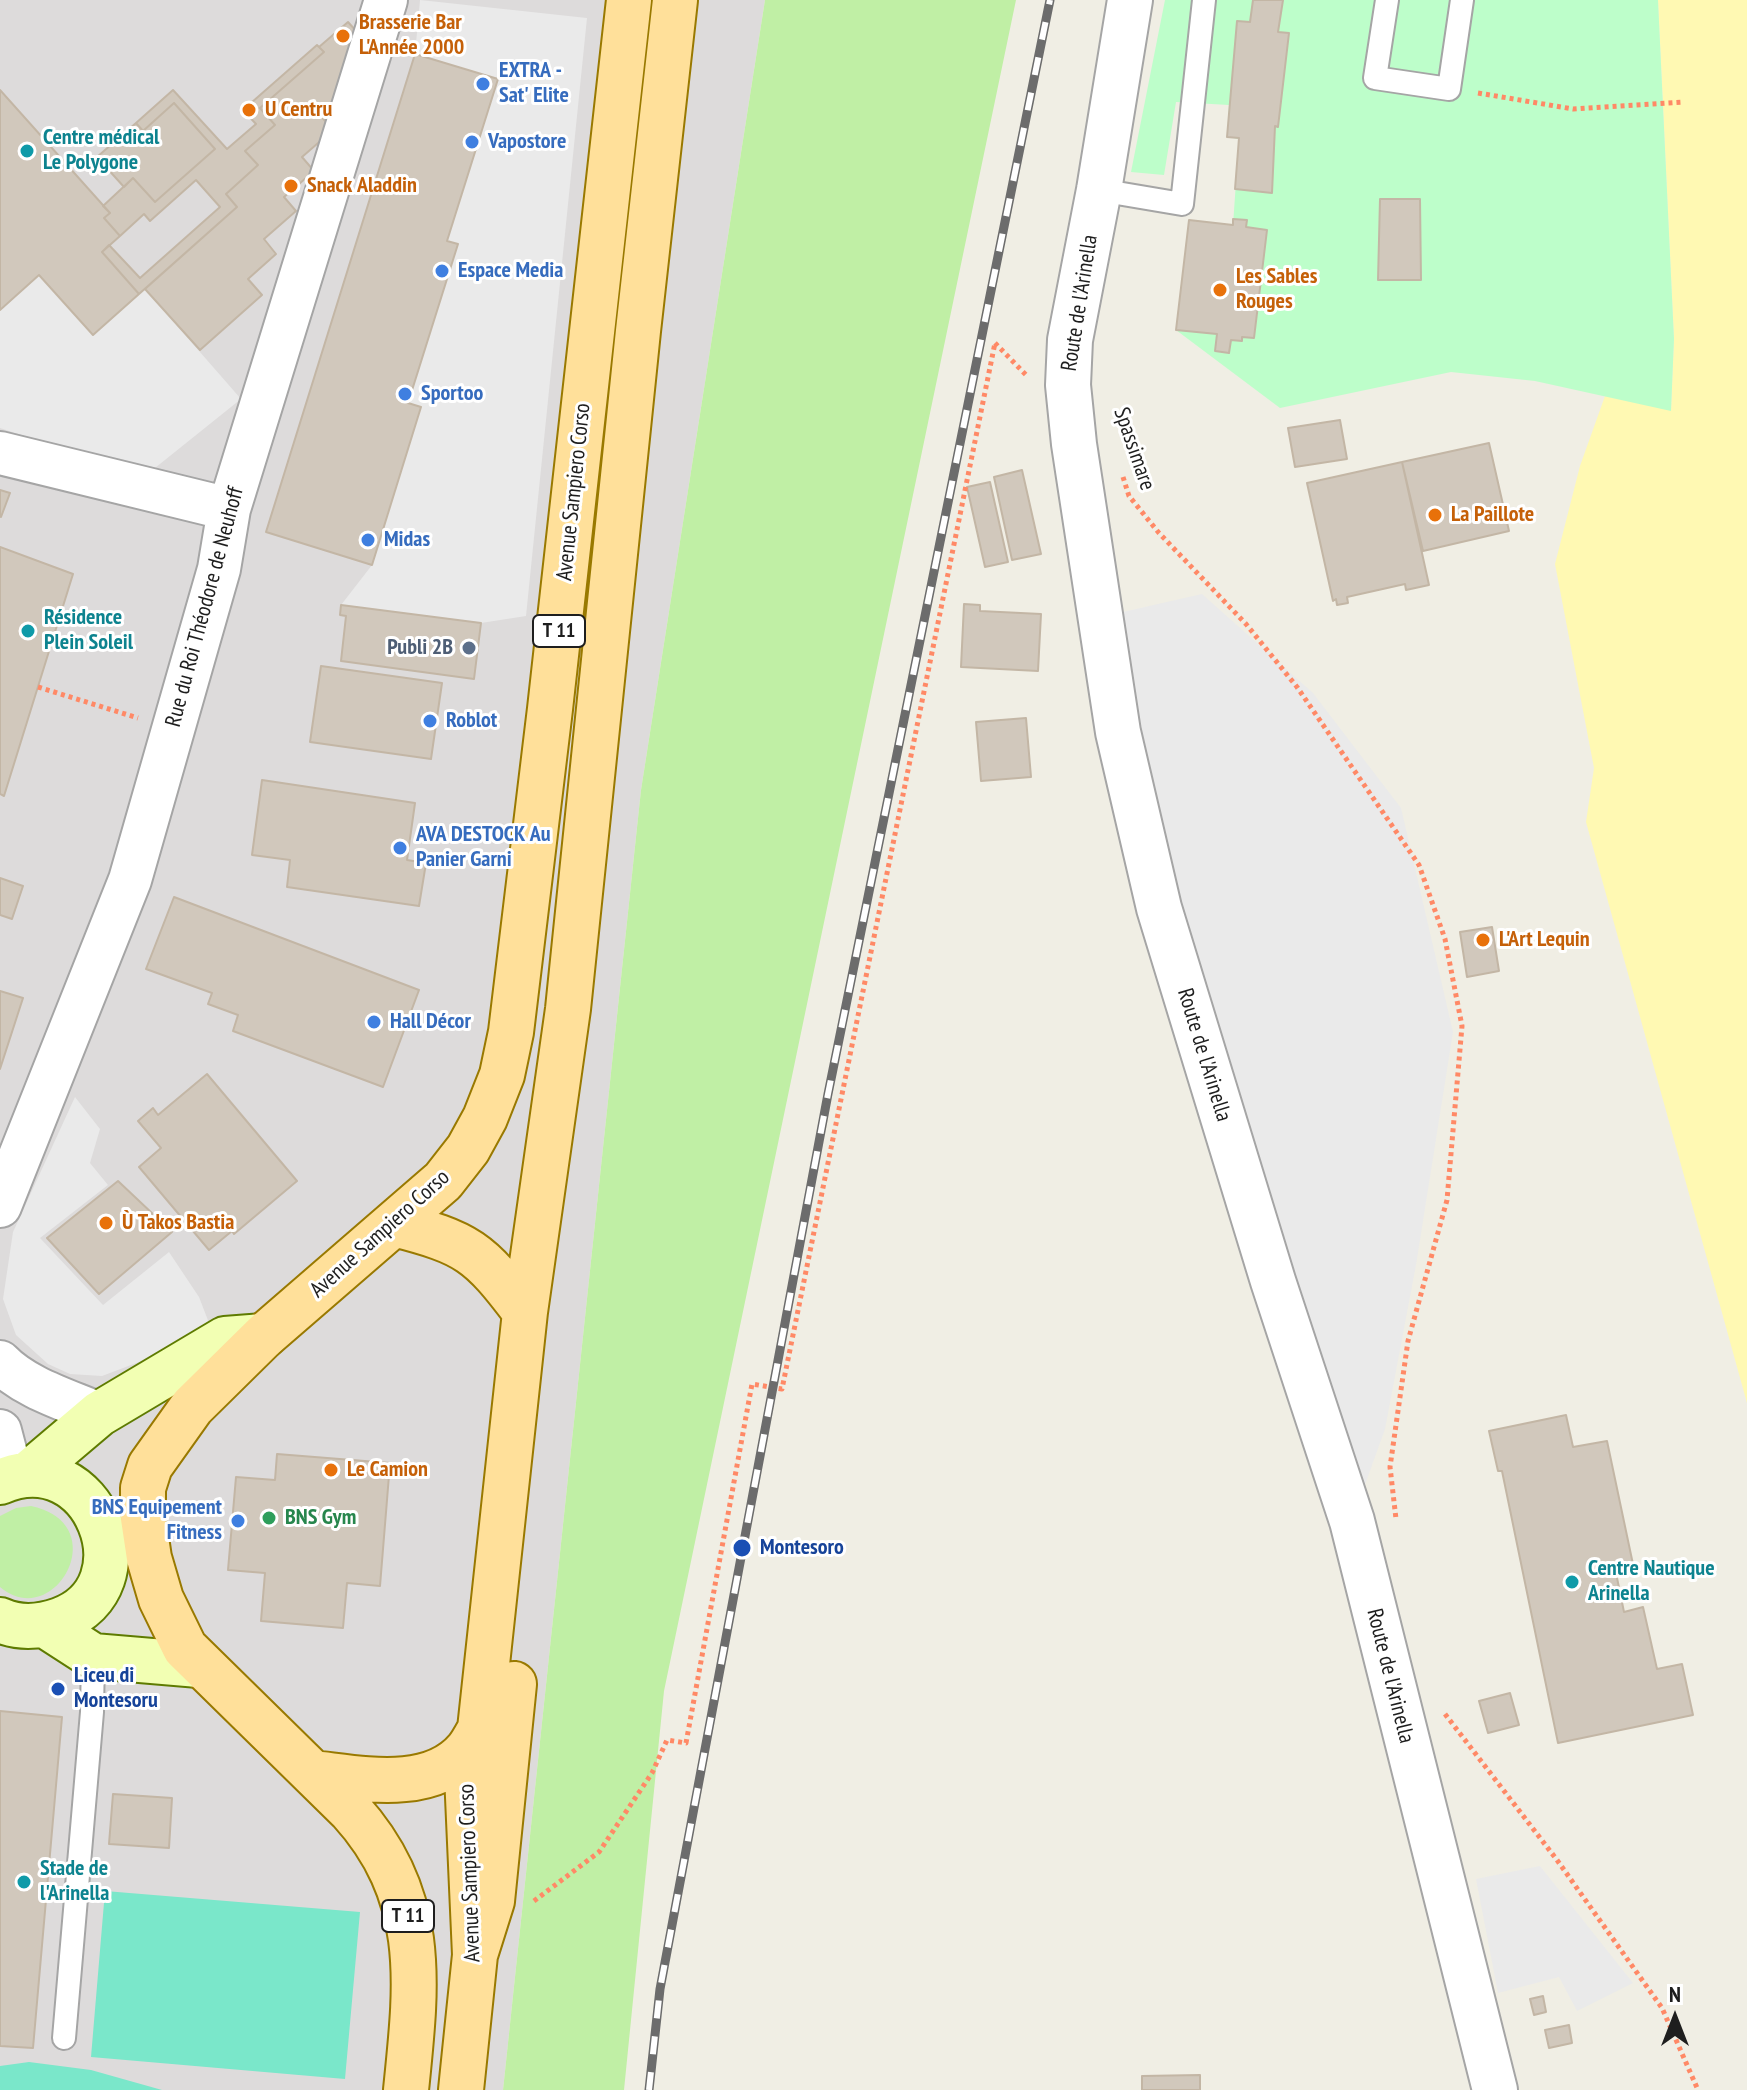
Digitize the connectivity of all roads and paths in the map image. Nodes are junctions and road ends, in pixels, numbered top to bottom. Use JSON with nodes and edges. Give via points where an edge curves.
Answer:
{"nodes":[{"id":1,"x":386,"y":0,"type":"edge"},
{"id":2,"x":629,"y":0,"type":"edge"},
{"id":3,"x":675,"y":0,"type":"edge"},
{"id":4,"x":1130,"y":0,"type":"edge"},
{"id":5,"x":1204,"y":0,"type":"edge"},
{"id":6,"x":1387,"y":0,"type":"edge"},
{"id":7,"x":1462,"y":0,"type":"edge"},
{"id":8,"x":1449,"y":89,"type":"junction"},
{"id":9,"x":1683,"y":102,"type":"dead end"},
{"id":10,"x":1099,"y":190,"type":"junction"},
{"id":11,"x":1035,"y":386,"type":"dead end"},
{"id":12,"x":0,"y":453,"type":"edge"},
{"id":13,"x":1120,"y":467,"type":"dead end"},
{"id":14,"x":229,"y":509,"type":"junction"},
{"id":15,"x":38,"y":687,"type":"dead end"},
{"id":16,"x":173,"y":729,"type":"junction"},
{"id":17,"x":568,"y":1009,"type":"junction"},
{"id":18,"x":0,"y":1206,"type":"edge"},
{"id":19,"x":394,"y":1224,"type":"junction"},
{"id":20,"x":525,"y":1312,"type":"junction"},
{"id":21,"x":264,"y":1336,"type":"junction"},
{"id":22,"x":0,"y":1362,"type":"edge"},
{"id":23,"x":99,"y":1414,"type":"junction"},
{"id":24,"x":0,"y":1431,"type":"edge"},
{"id":25,"x":13,"y":1478,"type":"edge"},
{"id":26,"x":1397,"y":1526,"type":"dead end"},
{"id":27,"x":0,"y":1620,"type":"edge"},
{"id":28,"x":45,"y":1625,"type":"junction"},
{"id":29,"x":93,"y":1656,"type":"junction"},
{"id":30,"x":199,"y":1665,"type":"junction"},
{"id":31,"x":1442,"y":1711,"type":"dead end"},
{"id":32,"x":466,"y":1752,"type":"junction"},
{"id":33,"x":312,"y":1773,"type":"junction"},
{"id":34,"x":528,"y":1906,"type":"dead end"},
{"id":35,"x":475,"y":1955,"type":"junction"},
{"id":36,"x":64,"y":2038,"type":"dead end"},
{"id":37,"x":406,"y":2090,"type":"edge"},
{"id":38,"x":461,"y":2090,"type":"edge"},
{"id":39,"x":1495,"y":2090,"type":"edge"},
{"id":40,"x":1698,"y":2090,"type":"edge"}],
"edges":[{"from":1,"to":14,"type":"street","name":"Rue du Roi Théodore de Neuhoff"},
{"from":2,"to":19,"type":"main road","name":"Avenue Sampiero Corso","number":"T 11","via":[[511,1032],[502,1075],[468,1149],[443,1181]]},
{"from":3,"to":17,"type":"main road","number":"T 11"},
{"from":4,"to":10,"type":"street","name":"Route de l'Arinella"},
{"from":5,"to":10,"type":"lane","via":[[1182,204]]},
{"from":6,"to":8,"type":"lane","via":[[1375,78]]},
{"from":7,"to":8,"type":"lane"},
{"from":8,"to":9,"type":"path","via":[[1573,109]]},
{"from":10,"to":39,"type":"street","name":"Route de l'Arinella","via":[[1070,340],[1068,385],[1118,732],[1159,908],[1352,1521]]},
{"from":11,"to":34,"type":"path","via":[[995,343],[782,1389],[752,1384],[686,1743],[667,1740],[652,1773],[599,1852]]},
{"from":12,"to":14,"type":"street"},
{"from":13,"to":26,"type":"path","name":"Spassimare","via":[[1129,496],[1297,687],[1419,865],[1445,939],[1462,1026],[1447,1200],[1408,1341],[1390,1467]]},
{"from":14,"to":16,"type":"street","name":"Rue du Roi Théodore de Neuhoff","via":[[219,569]]},
{"from":15,"to":16,"type":"path"},
{"from":16,"to":18,"type":"street","name":"Rue du Roi Théodore de Neuhoff","via":[[130,880]]},
{"from":17,"to":20,"type":"main road","number":"T 11"},
{"from":17,"to":35,"type":"main road","via":[[576,1058],[492,1901]]},
{"from":19,"to":20,"type":"main road","via":[[439,1236],[473,1253],[489,1265]]},
{"from":19,"to":21,"type":"main road","name":"Avenue Sampiero Corso"},
{"from":20,"to":32,"type":"main road","via":[[480,1729]]},
{"from":21,"to":23,"type":"main road","via":[[225,1339]]},
{"from":21,"to":30,"type":"main road","name":"Avenue Sampiero Corso","via":[[192,1407],[150,1466],[143,1488],[145,1532],[161,1599]]},
{"from":22,"to":23,"type":"street","via":[[45,1391]]},
{"from":23,"to":25,"type":"main road"},
{"from":24,"to":25,"type":"street"},
{"from":25,"to":28,"type":"main road","via":[[48,1476],[67,1484],[84,1496],[104,1531],[104,1572],[95,1591],[82,1607]]},
{"from":27,"to":28,"type":"main road"},
{"from":28,"to":29,"type":"main road"},
{"from":29,"to":30,"type":"main road"},
{"from":29,"to":36,"type":"lane"},
{"from":30,"to":33,"type":"main road","name":"Avenue Sampiero Corso"},
{"from":31,"to":40,"type":"path","via":[[1662,2008]]},
{"from":32,"to":33,"type":"main road","via":[[421,1777],[376,1780]]},
{"from":32,"to":35,"type":"main road","name":"Avenue Sampiero Corso"},
{"from":33,"to":37,"type":"main road","name":"Avenue Sampiero Corso","number":"T 11","via":[[362,1823],[391,1869],[407,1909],[413,2017]]},
{"from":35,"to":38,"type":"main road","name":"Avenue Sampiero Corso"}]}
